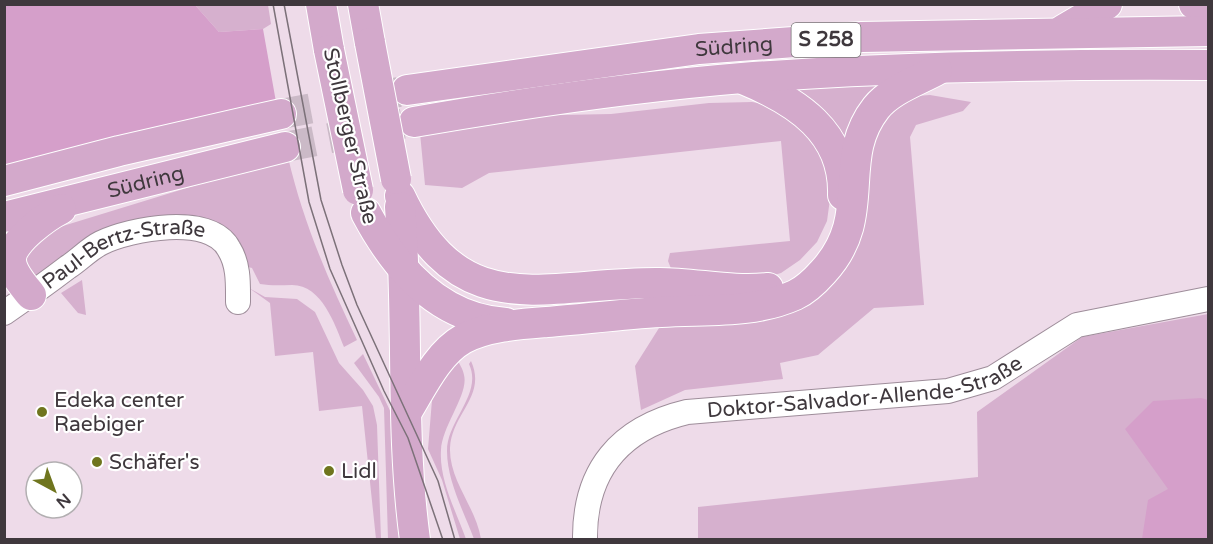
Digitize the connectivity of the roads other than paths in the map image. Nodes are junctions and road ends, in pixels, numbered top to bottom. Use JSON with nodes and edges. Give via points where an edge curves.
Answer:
{"nodes":[{"id":1,"x":321,"y":4,"type":"edge"},
{"id":2,"x":363,"y":4,"type":"edge"},
{"id":3,"x":1107,"y":4,"type":"edge"},
{"id":4,"x":1194,"y":4,"type":"edge"},
{"id":5,"x":1209,"y":13,"type":"edge"},
{"id":6,"x":1060,"y":31,"type":"junction"},
{"id":7,"x":1209,"y":31,"type":"edge"},
{"id":8,"x":1209,"y":65,"type":"edge"},
{"id":9,"x":942,"y":67,"type":"junction"},
{"id":10,"x":740,"y":78,"type":"junction"},
{"id":11,"x":407,"y":90,"type":"tunnel mouth"},
{"id":12,"x":281,"y":114,"type":"tunnel mouth"},
{"id":13,"x":414,"y":122,"type":"tunnel mouth"},
{"id":14,"x":285,"y":147,"type":"tunnel mouth"},
{"id":15,"x":4,"y":181,"type":"edge"},
{"id":16,"x":398,"y":187,"type":"junction"},
{"id":17,"x":92,"y":194,"type":"junction"},
{"id":18,"x":4,"y":217,"type":"edge"},
{"id":19,"x":464,"y":272,"type":"junction"},
{"id":20,"x":399,"y":282,"type":"junction"},
{"id":21,"x":1209,"y":299,"type":"edge"},
{"id":22,"x":14,"y":301,"type":"edge"},
{"id":23,"x":238,"y":302,"type":"dead end"},
{"id":24,"x":524,"y":324,"type":"junction"},
{"id":25,"x":408,"y":410,"type":"junction"},
{"id":26,"x":415,"y":540,"type":"edge"},
{"id":27,"x":585,"y":540,"type":"edge"}],
"edges":[{"from":1,"to":20,"type":"main road","name":"Stollberger Straße","number":"S 258","bridge":true,"via":[[362,201],[391,256]]},
{"from":2,"to":16,"type":"main road","name":"Stollberger Straße","number":"S 258","bridge":true},
{"from":3,"to":6,"type":"main road","number":"S 258"},
{"from":4,"to":5,"type":"main road"},
{"from":6,"to":7,"type":"main road","name":"Südring","number":"S 258"},
{"from":6,"to":11,"type":"main road","name":"Südring","number":"S 258","via":[[862,37],[699,49]]},
{"from":8,"to":9,"type":"main road","name":"Südring","number":"S 258"},
{"from":9,"to":10,"type":"main road","name":"Südring","number":"S 258"},
{"from":9,"to":24,"type":"main road","number":"S 258","via":[[893,94],[868,119],[855,153],[854,210],[847,236],[834,260],[797,294],[773,303],[730,310]]},
{"from":10,"to":13,"type":"main road","name":"Südring","number":"S 258","via":[[532,102]]},
{"from":10,"to":19,"type":"main road","number":"S 258","via":[[773,92],[810,116],[836,159],[843,183],[842,211],[835,234],[806,270],[768,289],[660,283],[525,292],[483,282]]},
{"from":12,"to":15,"type":"main road","name":"Südring"},
{"from":14,"to":17,"type":"main road","name":"Südring"},
{"from":16,"to":19,"type":"main road","number":"S 258","via":[[413,224],[426,243]]},
{"from":16,"to":20,"type":"main road","name":"Stollberger Straße"},
{"from":17,"to":18,"type":"main road","name":"Südring"},
{"from":17,"to":22,"type":"main road","via":[[41,222],[13,251]]},
{"from":19,"to":20,"type":"main road","number":"S 258","via":[[432,264]]},
{"from":20,"to":24,"type":"main road","number":"S 258","via":[[472,317]]},
{"from":20,"to":25,"type":"main road","name":"Stollberger Straße"},
{"from":21,"to":27,"type":"street","name":"Doktor-Salvador-Allende-Straße","via":[[1077,325],[993,378],[948,391],[687,412],[660,418],[636,431],[602,466],[585,515]]},
{"from":22,"to":23,"type":"street","name":"Paul-Bertz-Straße","via":[[99,244],[121,235],[174,227],[215,234],[229,247],[237,275]]},
{"from":24,"to":25,"type":"main road","number":"S 258","via":[[462,340],[429,376]]},
{"from":25,"to":26,"type":"main road","name":"Stollberger Straße"}]}
